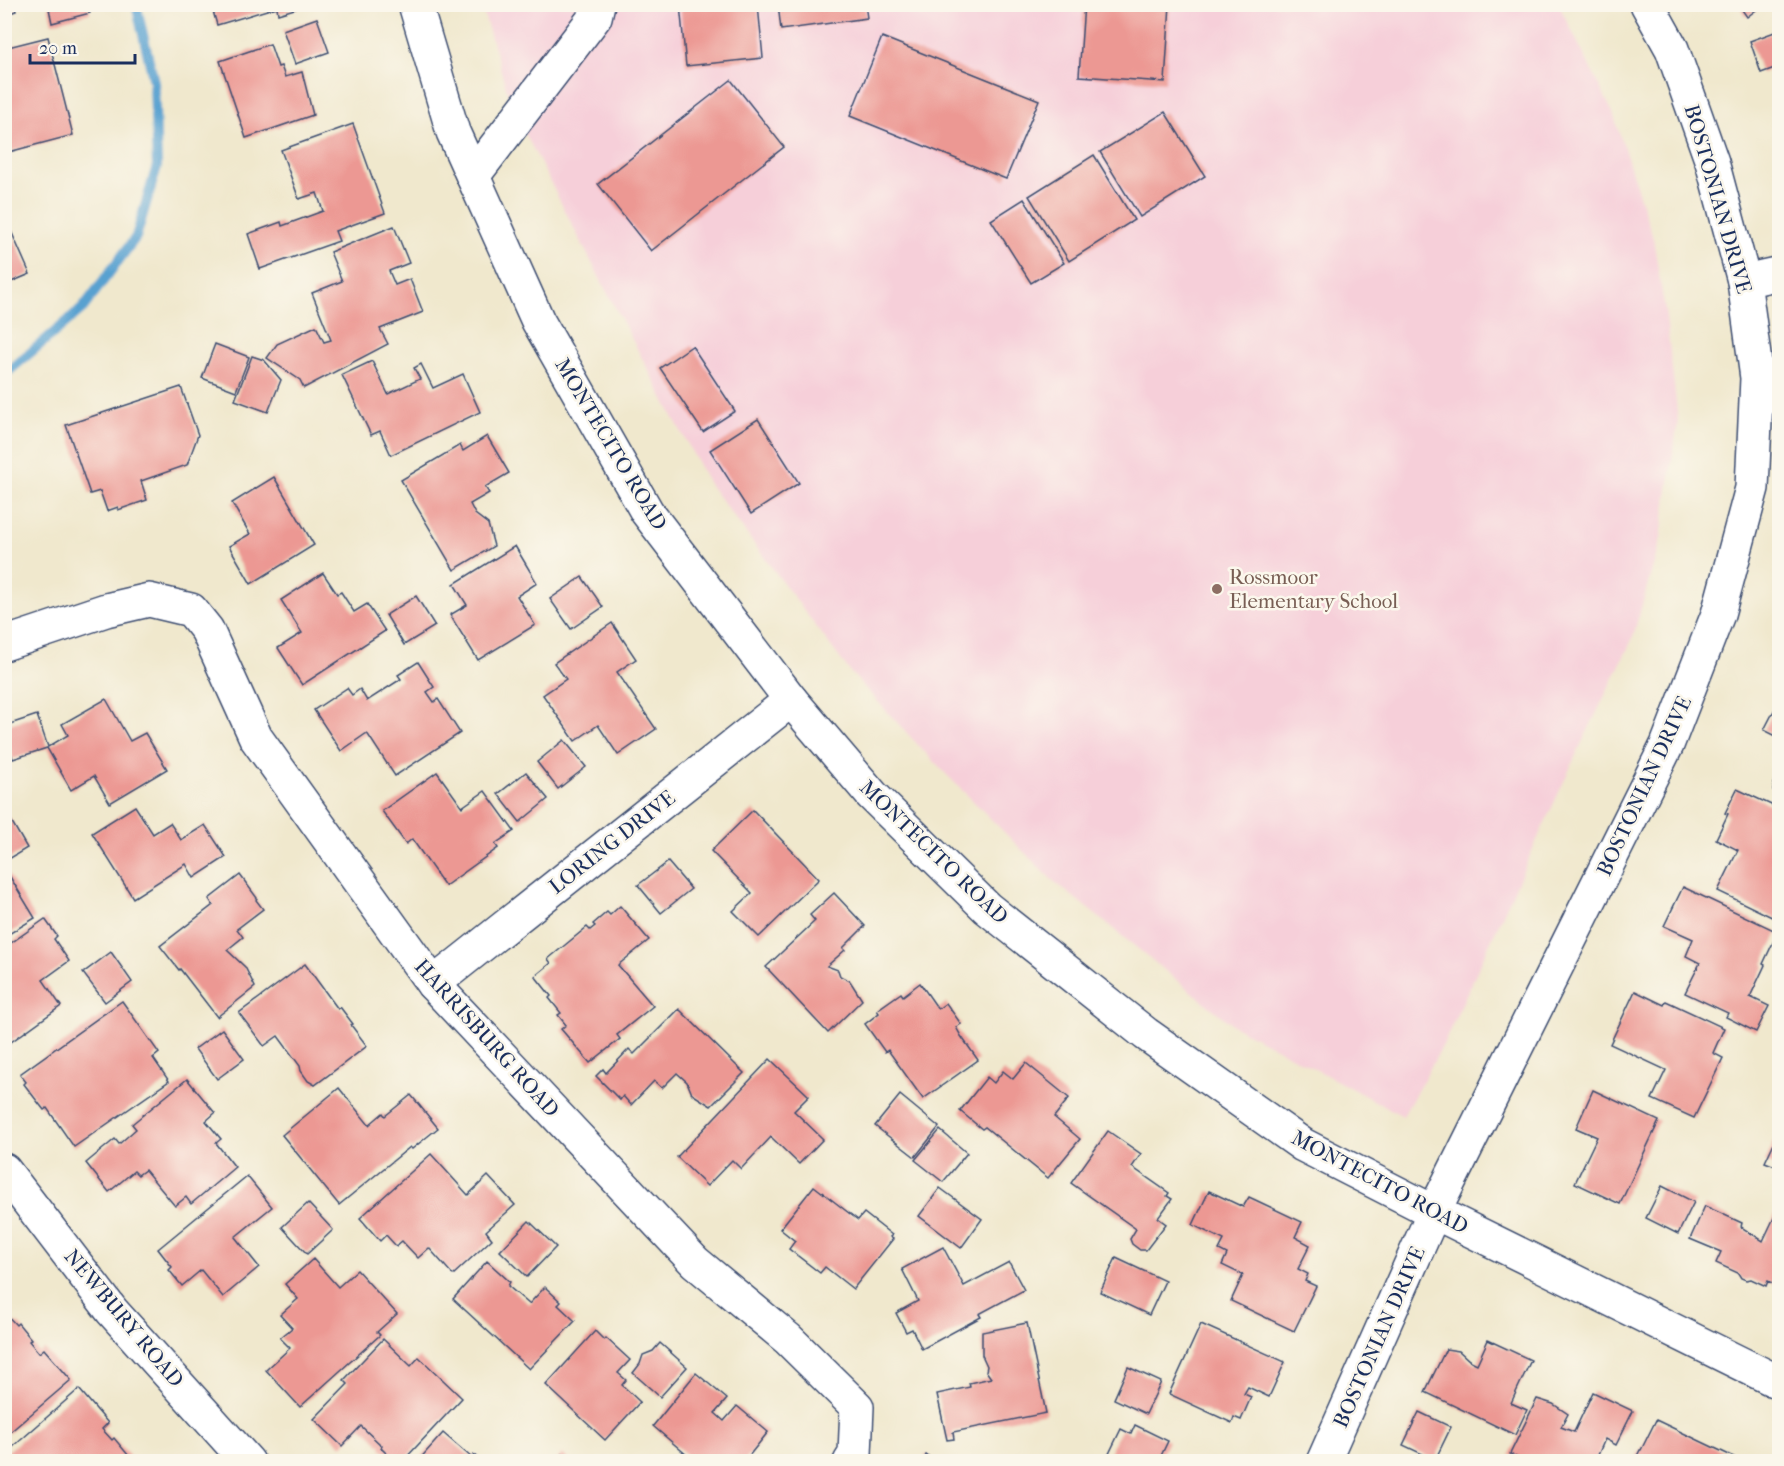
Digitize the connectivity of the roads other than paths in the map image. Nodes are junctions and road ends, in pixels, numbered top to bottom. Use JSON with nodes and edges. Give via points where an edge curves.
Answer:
{"nodes":[{"id":1,"x":415,"y":4,"type":"edge"},
{"id":2,"x":598,"y":4,"type":"edge"},
{"id":3,"x":1647,"y":4,"type":"edge"},
{"id":4,"x":474,"y":176,"type":"junction"},
{"id":5,"x":1779,"y":273,"type":"edge"},
{"id":6,"x":1744,"y":281,"type":"junction"},
{"id":7,"x":4,"y":644,"type":"edge"},
{"id":8,"x":790,"y":700,"type":"junction"},
{"id":9,"x":433,"y":984,"type":"junction"},
{"id":10,"x":4,"y":1170,"type":"edge"},
{"id":11,"x":1434,"y":1212,"type":"junction"},
{"id":12,"x":1779,"y":1383,"type":"edge"},
{"id":13,"x":248,"y":1461,"type":"edge"},
{"id":14,"x":850,"y":1461,"type":"edge"},
{"id":15,"x":1323,"y":1461,"type":"edge"}],
"edges":[{"from":1,"to":4,"type":"street","name":"MONTECITO ROAD","via":[[453,132]]},
{"from":2,"to":4,"type":"street","via":[[595,17]]},
{"from":3,"to":6,"type":"street","name":"BOSTONIAN DRIVE","via":[[1672,49],[1712,162]]},
{"from":4,"to":8,"type":"street","name":"MONTECITO ROAD","via":[[538,321],[647,512]]},
{"from":5,"to":6,"type":"street"},
{"from":6,"to":11,"type":"street","name":"BOSTONIAN DRIVE","via":[[1757,378],[1752,488],[1718,614],[1667,745]]},
{"from":7,"to":9,"type":"street","name":"HARRISBURG ROAD","via":[[149,600],[191,610],[207,630],[256,738]]},
{"from":8,"to":9,"type":"street","name":"LORING DRIVE"},
{"from":8,"to":11,"type":"street","name":"MONTECITO ROAD","via":[[872,795],[987,908],[1146,1034],[1303,1145]]},
{"from":9,"to":14,"type":"street","name":"HARRISBURG ROAD","via":[[694,1262],[788,1339],[857,1407],[855,1454]]},
{"from":10,"to":13,"type":"street","name":"NEWBURY ROAD","via":[[112,1311]]},
{"from":11,"to":12,"type":"street","name":"MONTECITO ROAD"},
{"from":11,"to":15,"type":"street","name":"BOSTONIAN DRIVE"}]}
